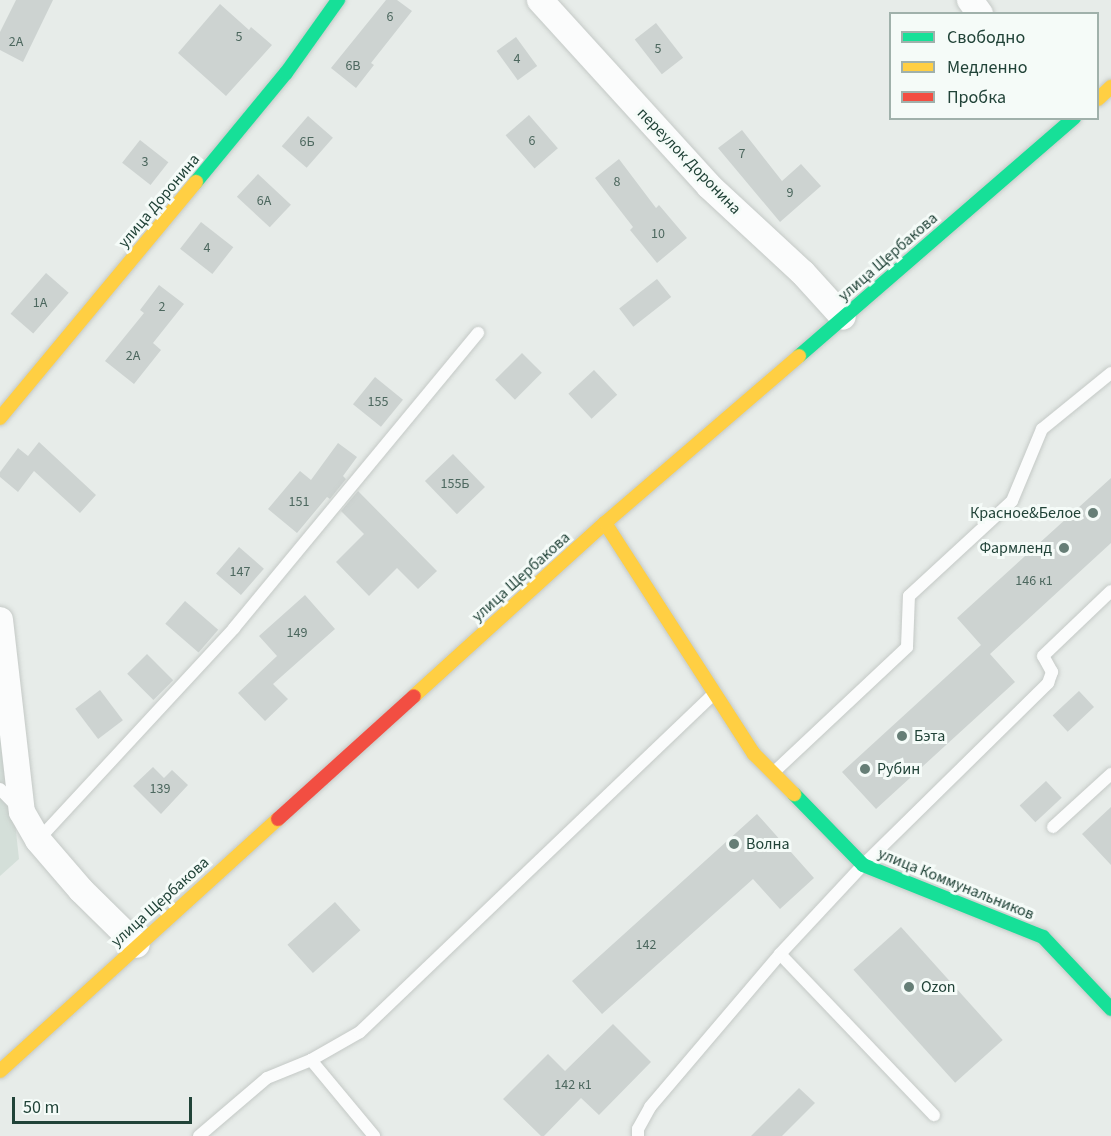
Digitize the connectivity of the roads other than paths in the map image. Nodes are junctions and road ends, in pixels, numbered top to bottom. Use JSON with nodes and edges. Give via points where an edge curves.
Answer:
{"nodes":[{"id":1,"x":338,"y":0,"type":"edge"},
{"id":2,"x":540,"y":0,"type":"edge"},
{"id":3,"x":1111,"y":87,"type":"edge"},
{"id":4,"x":1099,"y":98,"type":"edge"},
{"id":5,"x":1068,"y":120,"type":"edge"},
{"id":6,"x":843,"y":317,"type":"junction"},
{"id":7,"x":478,"y":333,"type":"dead end"},
{"id":8,"x":1111,"y":373,"type":"edge"},
{"id":9,"x":0,"y":418,"type":"edge"},
{"id":10,"x":605,"y":523,"type":"junction"},
{"id":11,"x":1111,"y":591,"type":"edge"},
{"id":12,"x":0,"y":620,"type":"edge"},
{"id":13,"x":714,"y":694,"type":"junction"},
{"id":14,"x":771,"y":774,"type":"junction"},
{"id":15,"x":1111,"y":774,"type":"edge"},
{"id":16,"x":7,"y":799,"type":"edge"},
{"id":17,"x":1053,"y":827,"type":"dead end"},
{"id":18,"x":38,"y":840,"type":"junction"},
{"id":19,"x":862,"y":865,"type":"junction"},
{"id":20,"x":137,"y":945,"type":"junction"},
{"id":21,"x":780,"y":954,"type":"junction"},
{"id":22,"x":1111,"y":1010,"type":"edge"},
{"id":23,"x":311,"y":1060,"type":"junction"},
{"id":24,"x":0,"y":1071,"type":"edge"},
{"id":25,"x":934,"y":1115,"type":"dead end"},
{"id":26,"x":199,"y":1136,"type":"edge"},
{"id":27,"x":374,"y":1136,"type":"edge"},
{"id":28,"x":638,"y":1136,"type":"edge"}],
"edges":[{"from":1,"to":9,"type":"main road","name":"улица Доронина","via":[[286,73]]},
{"from":2,"to":6,"type":"street","name":"переулок Доронина","via":[[709,186],[803,273]]},
{"from":3,"to":4,"type":"main road"},
{"from":5,"to":6,"type":"main road","name":"улица Щербакова"},
{"from":6,"to":10,"type":"main road","name":"улица Щербакова"},
{"from":7,"to":18,"type":"lane","via":[[234,628]]},
{"from":8,"to":14,"type":"lane","via":[[1042,429],[1012,501],[909,596],[907,648]]},
{"from":10,"to":13,"type":"main road","name":"улица Коммунальников"},
{"from":10,"to":20,"type":"main road","name":"улица Щербакова"},
{"from":11,"to":19,"type":"lane","via":[[1043,656],[1052,672],[1048,683]]},
{"from":12,"to":16,"type":"street"},
{"from":13,"to":14,"type":"main road","name":"улица Коммунальников"},
{"from":13,"to":23,"type":"lane","via":[[360,1032]]},
{"from":14,"to":19,"type":"main road","name":"улица Коммунальников"},
{"from":15,"to":17,"type":"lane"},
{"from":16,"to":18,"type":"street"},
{"from":18,"to":20,"type":"street","via":[[81,890]]},
{"from":19,"to":21,"type":"lane"},
{"from":19,"to":22,"type":"main road","name":"улица Коммунальников","via":[[1043,937]]},
{"from":20,"to":24,"type":"main road","name":"улица Щербакова"},
{"from":21,"to":25,"type":"lane"},
{"from":21,"to":28,"type":"lane","via":[[650,1107]]},
{"from":23,"to":26,"type":"lane","via":[[267,1078]]},
{"from":23,"to":27,"type":"lane"}]}
